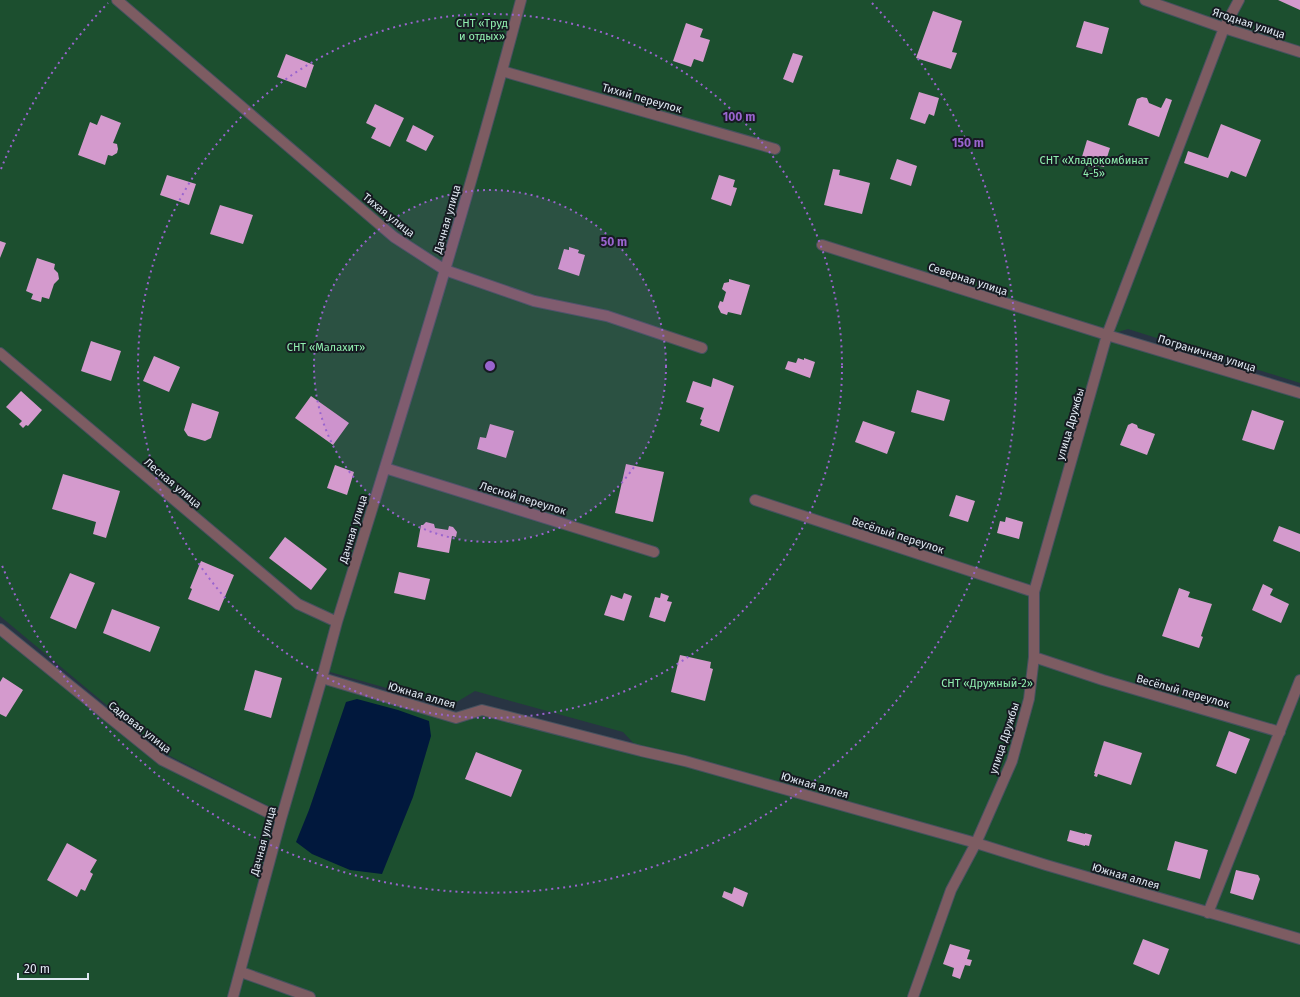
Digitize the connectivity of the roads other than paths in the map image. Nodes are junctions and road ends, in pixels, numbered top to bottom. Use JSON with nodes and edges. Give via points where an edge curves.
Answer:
{"nodes":[{"id":1,"x":117,"y":0,"type":"edge"},
{"id":2,"x":521,"y":0,"type":"edge"},
{"id":3,"x":1145,"y":0,"type":"edge"},
{"id":4,"x":1239,"y":0,"type":"edge"},
{"id":5,"x":1224,"y":28,"type":"junction"},
{"id":6,"x":1300,"y":52,"type":"edge"},
{"id":7,"x":502,"y":71,"type":"junction"},
{"id":8,"x":775,"y":149,"type":"dead end"},
{"id":9,"x":822,"y":244,"type":"dead end"},
{"id":10,"x":445,"y":270,"type":"junction"},
{"id":11,"x":1107,"y":335,"type":"junction"},
{"id":12,"x":702,"y":348,"type":"dead end"},
{"id":13,"x":0,"y":353,"type":"edge"},
{"id":14,"x":1300,"y":393,"type":"edge"},
{"id":15,"x":385,"y":468,"type":"junction"},
{"id":16,"x":755,"y":500,"type":"dead end"},
{"id":17,"x":654,"y":552,"type":"dead end"},
{"id":18,"x":1034,"y":592,"type":"junction"},
{"id":19,"x":337,"y":622,"type":"junction"},
{"id":20,"x":0,"y":629,"type":"edge"},
{"id":21,"x":1034,"y":657,"type":"junction"},
{"id":22,"x":322,"y":678,"type":"junction"},
{"id":23,"x":1300,"y":680,"type":"edge"},
{"id":24,"x":1280,"y":732,"type":"junction"},
{"id":25,"x":281,"y":819,"type":"junction"},
{"id":26,"x":976,"y":843,"type":"junction"},
{"id":27,"x":1208,"y":913,"type":"junction"},
{"id":28,"x":1300,"y":939,"type":"edge"},
{"id":29,"x":241,"y":972,"type":"junction"},
{"id":30,"x":234,"y":997,"type":"edge"},
{"id":31,"x":310,"y":997,"type":"edge"},
{"id":32,"x":913,"y":997,"type":"edge"}],
"edges":[{"from":1,"to":10,"type":"street","name":"Тихая улица","via":[[394,237]]},
{"from":2,"to":7,"type":"street","name":"Дачная улица"},
{"from":3,"to":5,"type":"street","name":"Ягодная улица"},
{"from":4,"to":5,"type":"street","name":"улица Дружбы"},
{"from":5,"to":6,"type":"street","name":"Ягодная улица"},
{"from":5,"to":11,"type":"street","name":"улица Дружбы"},
{"from":7,"to":8,"type":"street","name":"Тихий переулок"},
{"from":7,"to":10,"type":"street","name":"Дачная улица"},
{"from":9,"to":11,"type":"street","name":"Северная улица"},
{"from":10,"to":12,"type":"street","name":"Тихая улица","via":[[534,301],[607,316]]},
{"from":10,"to":15,"type":"street","name":"Дачная улица"},
{"from":11,"to":14,"type":"street","name":"Пограничная улица"},
{"from":11,"to":18,"type":"street","name":"улица Дружбы"},
{"from":13,"to":19,"type":"street","name":"Лесная улица","via":[[298,604]]},
{"from":15,"to":17,"type":"street","name":"Лесной переулок"},
{"from":15,"to":19,"type":"street","name":"Дачная улица"},
{"from":16,"to":18,"type":"street","name":"Весёлый переулок"},
{"from":18,"to":21,"type":"street","name":"улица Дружбы"},
{"from":19,"to":22,"type":"street","name":"Дачная улица"},
{"from":20,"to":25,"type":"street","name":"Садовая улица","via":[[162,760]]},
{"from":21,"to":24,"type":"street","name":"Весёлый переулок"},
{"from":21,"to":26,"type":"street","name":"улица Дружбы","via":[[1029,698],[1012,761]]},
{"from":22,"to":25,"type":"street","name":"Дачная улица"},
{"from":22,"to":26,"type":"street","name":"Южная аллея","via":[[456,718],[482,710],[685,761]]},
{"from":23,"to":24,"type":"street"},
{"from":24,"to":27,"type":"street"},
{"from":25,"to":29,"type":"street","name":"Дачная улица"},
{"from":26,"to":27,"type":"street","name":"Южная аллея"},
{"from":26,"to":32,"type":"street","name":"улица Дружбы","via":[[951,890]]},
{"from":27,"to":28,"type":"street","name":"Южная аллея"},
{"from":29,"to":30,"type":"street","name":"Дачная улица"},
{"from":29,"to":31,"type":"street"}]}
